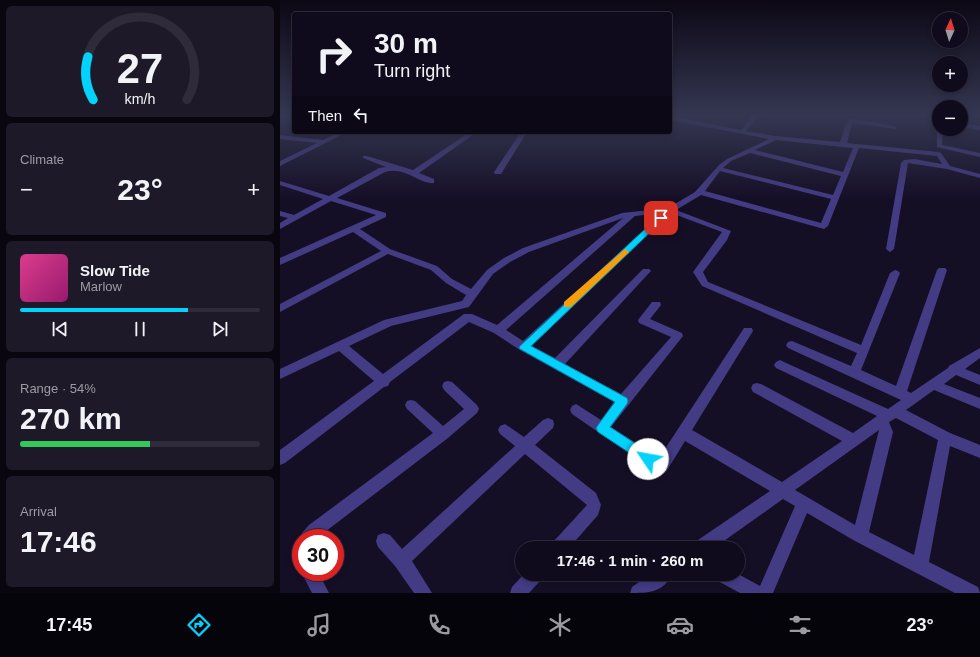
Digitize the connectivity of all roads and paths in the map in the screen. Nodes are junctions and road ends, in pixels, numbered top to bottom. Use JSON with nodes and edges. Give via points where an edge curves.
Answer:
{"nodes":[{"id":1,"x":320,"y":144,"type":"edge"},
{"id":2,"x":457,"y":144,"type":"edge"},
{"id":3,"x":516,"y":144,"type":"edge"},
{"id":4,"x":762,"y":144,"type":"edge"},
{"id":5,"x":830,"y":144,"type":"edge"},
{"id":6,"x":843,"y":145,"type":"joint"},
{"id":7,"x":857,"y":146,"type":"junction"},
{"id":8,"x":939,"y":146,"type":"joint"},
{"id":9,"x":748,"y":150,"type":"junction"},
{"id":10,"x":939,"y":154,"type":"junction"},
{"id":11,"x":980,"y":155,"type":"edge"},
{"id":12,"x":365,"y":158,"type":"dead end"},
{"id":13,"x":280,"y":164,"type":"edge"},
{"id":14,"x":393,"y":167,"type":"junction"},
{"id":15,"x":948,"y":167,"type":"junction"},
{"id":16,"x":719,"y":169,"type":"junction"},
{"id":17,"x":498,"y":172,"type":"dead end"},
{"id":18,"x":414,"y":173,"type":"junction"},
{"id":19,"x":845,"y":175,"type":"junction"},
{"id":20,"x":980,"y":176,"type":"edge"},
{"id":21,"x":431,"y":181,"type":"dead end"},
{"id":22,"x":280,"y":183,"type":"edge"},
{"id":23,"x":700,"y":192,"type":"junction"},
{"id":24,"x":835,"y":198,"type":"junction"},
{"id":25,"x":329,"y":199,"type":"junction"},
{"id":26,"x":670,"y":210,"type":"junction"},
{"id":27,"x":280,"y":213,"type":"edge"},
{"id":28,"x":633,"y":214,"type":"junction"},
{"id":29,"x":295,"y":218,"type":"junction"},
{"id":30,"x":280,"y":226,"type":"edge"},
{"id":31,"x":354,"y":229,"type":"junction"},
{"id":32,"x":890,"y":249,"type":"dead end"},
{"id":33,"x":387,"y":251,"type":"junction"},
{"id":34,"x":280,"y":262,"type":"edge"},
{"id":35,"x":942,"y":270,"type":"dead end"},
{"id":36,"x":646,"y":271,"type":"dead end"},
{"id":37,"x":895,"y":273,"type":"dead end"},
{"id":38,"x":473,"y":295,"type":"junction"},
{"id":39,"x":465,"y":304,"type":"junction"},
{"id":40,"x":656,"y":305,"type":"dead end"},
{"id":41,"x":280,"y":308,"type":"edge"},
{"id":42,"x":468,"y":317,"type":"junction"},
{"id":43,"x":498,"y":330,"type":"junction"},
{"id":44,"x":748,"y":331,"type":"dead end"},
{"id":45,"x":340,"y":345,"type":"junction"},
{"id":46,"x":792,"y":345,"type":"dead end"},
{"id":47,"x":524,"y":347,"type":"junction"},
{"id":48,"x":864,"y":351,"type":"junction"},
{"id":49,"x":980,"y":352,"type":"edge"},
{"id":50,"x":557,"y":364,"type":"junction"},
{"id":51,"x":780,"y":365,"type":"dead end"},
{"id":52,"x":953,"y":369,"type":"junction"},
{"id":53,"x":854,"y":372,"type":"junction"},
{"id":54,"x":280,"y":374,"type":"edge"},
{"id":55,"x":980,"y":380,"type":"edge"},
{"id":56,"x":384,"y":382,"type":"junction"},
{"id":57,"x":932,"y":384,"type":"junction"},
{"id":58,"x":448,"y":386,"type":"dead end"},
{"id":59,"x":757,"y":388,"type":"dead end"},
{"id":60,"x":906,"y":396,"type":"junction"},
{"id":61,"x":623,"y":401,"type":"junction"},
{"id":62,"x":980,"y":404,"type":"edge"},
{"id":63,"x":411,"y":405,"type":"dead end"},
{"id":64,"x":576,"y":410,"type":"dead end"},
{"id":65,"x":888,"y":415,"type":"junction"},
{"id":66,"x":548,"y":424,"type":"dead end"},
{"id":67,"x":602,"y":428,"type":"junction"},
{"id":68,"x":504,"y":430,"type":"dead end"},
{"id":69,"x":684,"y":432,"type":"junction"},
{"id":70,"x":442,"y":434,"type":"junction"},
{"id":71,"x":945,"y":437,"type":"junction"},
{"id":72,"x":854,"y":440,"type":"junction"},
{"id":73,"x":526,"y":447,"type":"junction"},
{"id":74,"x":980,"y":452,"type":"edge"},
{"id":75,"x":280,"y":458,"type":"edge"},
{"id":76,"x":781,"y":491,"type":"junction"},
{"id":77,"x":804,"y":504,"type":"junction"},
{"id":78,"x":315,"y":529,"type":"edge"},
{"id":79,"x":860,"y":536,"type":"junction"},
{"id":80,"x":384,"y":541,"type":"dead end"},
{"id":81,"x":565,"y":541,"type":"edge"},
{"id":82,"x":711,"y":541,"type":"edge"},
{"id":83,"x":401,"y":560,"type":"junction"},
{"id":84,"x":920,"y":566,"type":"junction"},
{"id":85,"x":314,"y":581,"type":"edge"},
{"id":86,"x":529,"y":581,"type":"edge"},
{"id":87,"x":654,"y":581,"type":"edge"},
{"id":88,"x":735,"y":581,"type":"edge"},
{"id":89,"x":321,"y":593,"type":"edge"},
{"id":90,"x":424,"y":593,"type":"edge"},
{"id":91,"x":518,"y":593,"type":"edge"},
{"id":92,"x":638,"y":593,"type":"edge"},
{"id":93,"x":756,"y":593,"type":"edge"},
{"id":94,"x":765,"y":593,"type":"edge"},
{"id":95,"x":972,"y":593,"type":"edge"}],
"edges":[{"from":1,"to":13,"type":"street"},
{"from":2,"to":18,"type":"street"},
{"from":3,"to":17,"type":"street"},
{"from":4,"to":9,"type":"street"},
{"from":5,"to":6,"type":"street"},
{"from":6,"to":7,"type":"street"},
{"from":7,"to":10,"type":"street"},
{"from":7,"to":19,"type":"street"},
{"from":8,"to":10,"type":"street"},
{"from":8,"to":11,"type":"street"},
{"from":9,"to":16,"type":"street","via":[[729,160]]},
{"from":9,"to":19,"type":"street"},
{"from":10,"to":15,"type":"street"},
{"from":12,"to":14,"type":"street"},
{"from":14,"to":18,"type":"street"},
{"from":14,"to":25,"type":"street","via":[[382,170]]},
{"from":15,"to":20,"type":"street"},
{"from":15,"to":32,"type":"street","via":[[914,161],[904,163]]},
{"from":16,"to":23,"type":"street"},
{"from":16,"to":24,"type":"street"},
{"from":18,"to":21,"type":"street"},
{"from":19,"to":24,"type":"street"},
{"from":22,"to":25,"type":"street"},
{"from":23,"to":24,"type":"street","via":[[824,226]]},
{"from":23,"to":26,"type":"street"},
{"from":25,"to":29,"type":"street"},
{"from":25,"to":31,"type":"street","via":[[383,215]]},
{"from":26,"to":28,"type":"street"},
{"from":26,"to":47,"type":"street"},
{"from":26,"to":48,"type":"street","via":[[727,230],[724,238],[698,272],[705,284]]},
{"from":27,"to":29,"type":"street"},
{"from":28,"to":38,"type":"street","via":[[526,250],[490,272]]},
{"from":28,"to":43,"type":"street"},
{"from":29,"to":30,"type":"street"},
{"from":31,"to":33,"type":"street"},
{"from":31,"to":34,"type":"street"},
{"from":33,"to":38,"type":"street","via":[[434,268],[449,281]]},
{"from":33,"to":41,"type":"street"},
{"from":35,"to":60,"type":"street"},
{"from":36,"to":50,"type":"street"},
{"from":37,"to":48,"type":"street"},
{"from":38,"to":39,"type":"street"},
{"from":39,"to":42,"type":"street"},
{"from":39,"to":45,"type":"street","via":[[388,323]]},
{"from":40,"to":61,"type":"street","via":[[643,320],[678,336]]},
{"from":42,"to":43,"type":"street"},
{"from":42,"to":56,"type":"street"},
{"from":43,"to":47,"type":"street"},
{"from":44,"to":69,"type":"street"},
{"from":45,"to":54,"type":"street"},
{"from":45,"to":56,"type":"street"},
{"from":46,"to":53,"type":"street"},
{"from":47,"to":50,"type":"street"},
{"from":48,"to":53,"type":"street"},
{"from":49,"to":52,"type":"street"},
{"from":50,"to":61,"type":"street"},
{"from":51,"to":65,"type":"street"},
{"from":52,"to":55,"type":"street"},
{"from":52,"to":57,"type":"street"},
{"from":53,"to":60,"type":"street"},
{"from":56,"to":75,"type":"street"},
{"from":57,"to":60,"type":"street"},
{"from":57,"to":62,"type":"street"},
{"from":58,"to":70,"type":"street","via":[[473,409]]},
{"from":59,"to":72,"type":"street"},
{"from":60,"to":65,"type":"street"},
{"from":61,"to":67,"type":"street"},
{"from":63,"to":70,"type":"street"},
{"from":64,"to":67,"type":"street"},
{"from":65,"to":71,"type":"street"},
{"from":65,"to":72,"type":"street"},
{"from":65,"to":79,"type":"street"},
{"from":66,"to":73,"type":"street"},
{"from":67,"to":69,"type":"street","via":[[661,467]]},
{"from":68,"to":73,"type":"street"},
{"from":69,"to":76,"type":"street"},
{"from":70,"to":78,"type":"street"},
{"from":71,"to":74,"type":"street"},
{"from":71,"to":84,"type":"street"},
{"from":72,"to":76,"type":"street"},
{"from":73,"to":81,"type":"street","via":[[591,498],[594,505],[593,510]]},
{"from":73,"to":83,"type":"street"},
{"from":76,"to":77,"type":"street"},
{"from":76,"to":82,"type":"street"},
{"from":77,"to":79,"type":"street"},
{"from":77,"to":94,"type":"street"},
{"from":79,"to":84,"type":"street"},
{"from":80,"to":83,"type":"street"},
{"from":83,"to":90,"type":"street"},
{"from":84,"to":95,"type":"street"},
{"from":85,"to":89,"type":"street"},
{"from":86,"to":91,"type":"street"},
{"from":87,"to":92,"type":"street"},
{"from":88,"to":93,"type":"street"}]}
